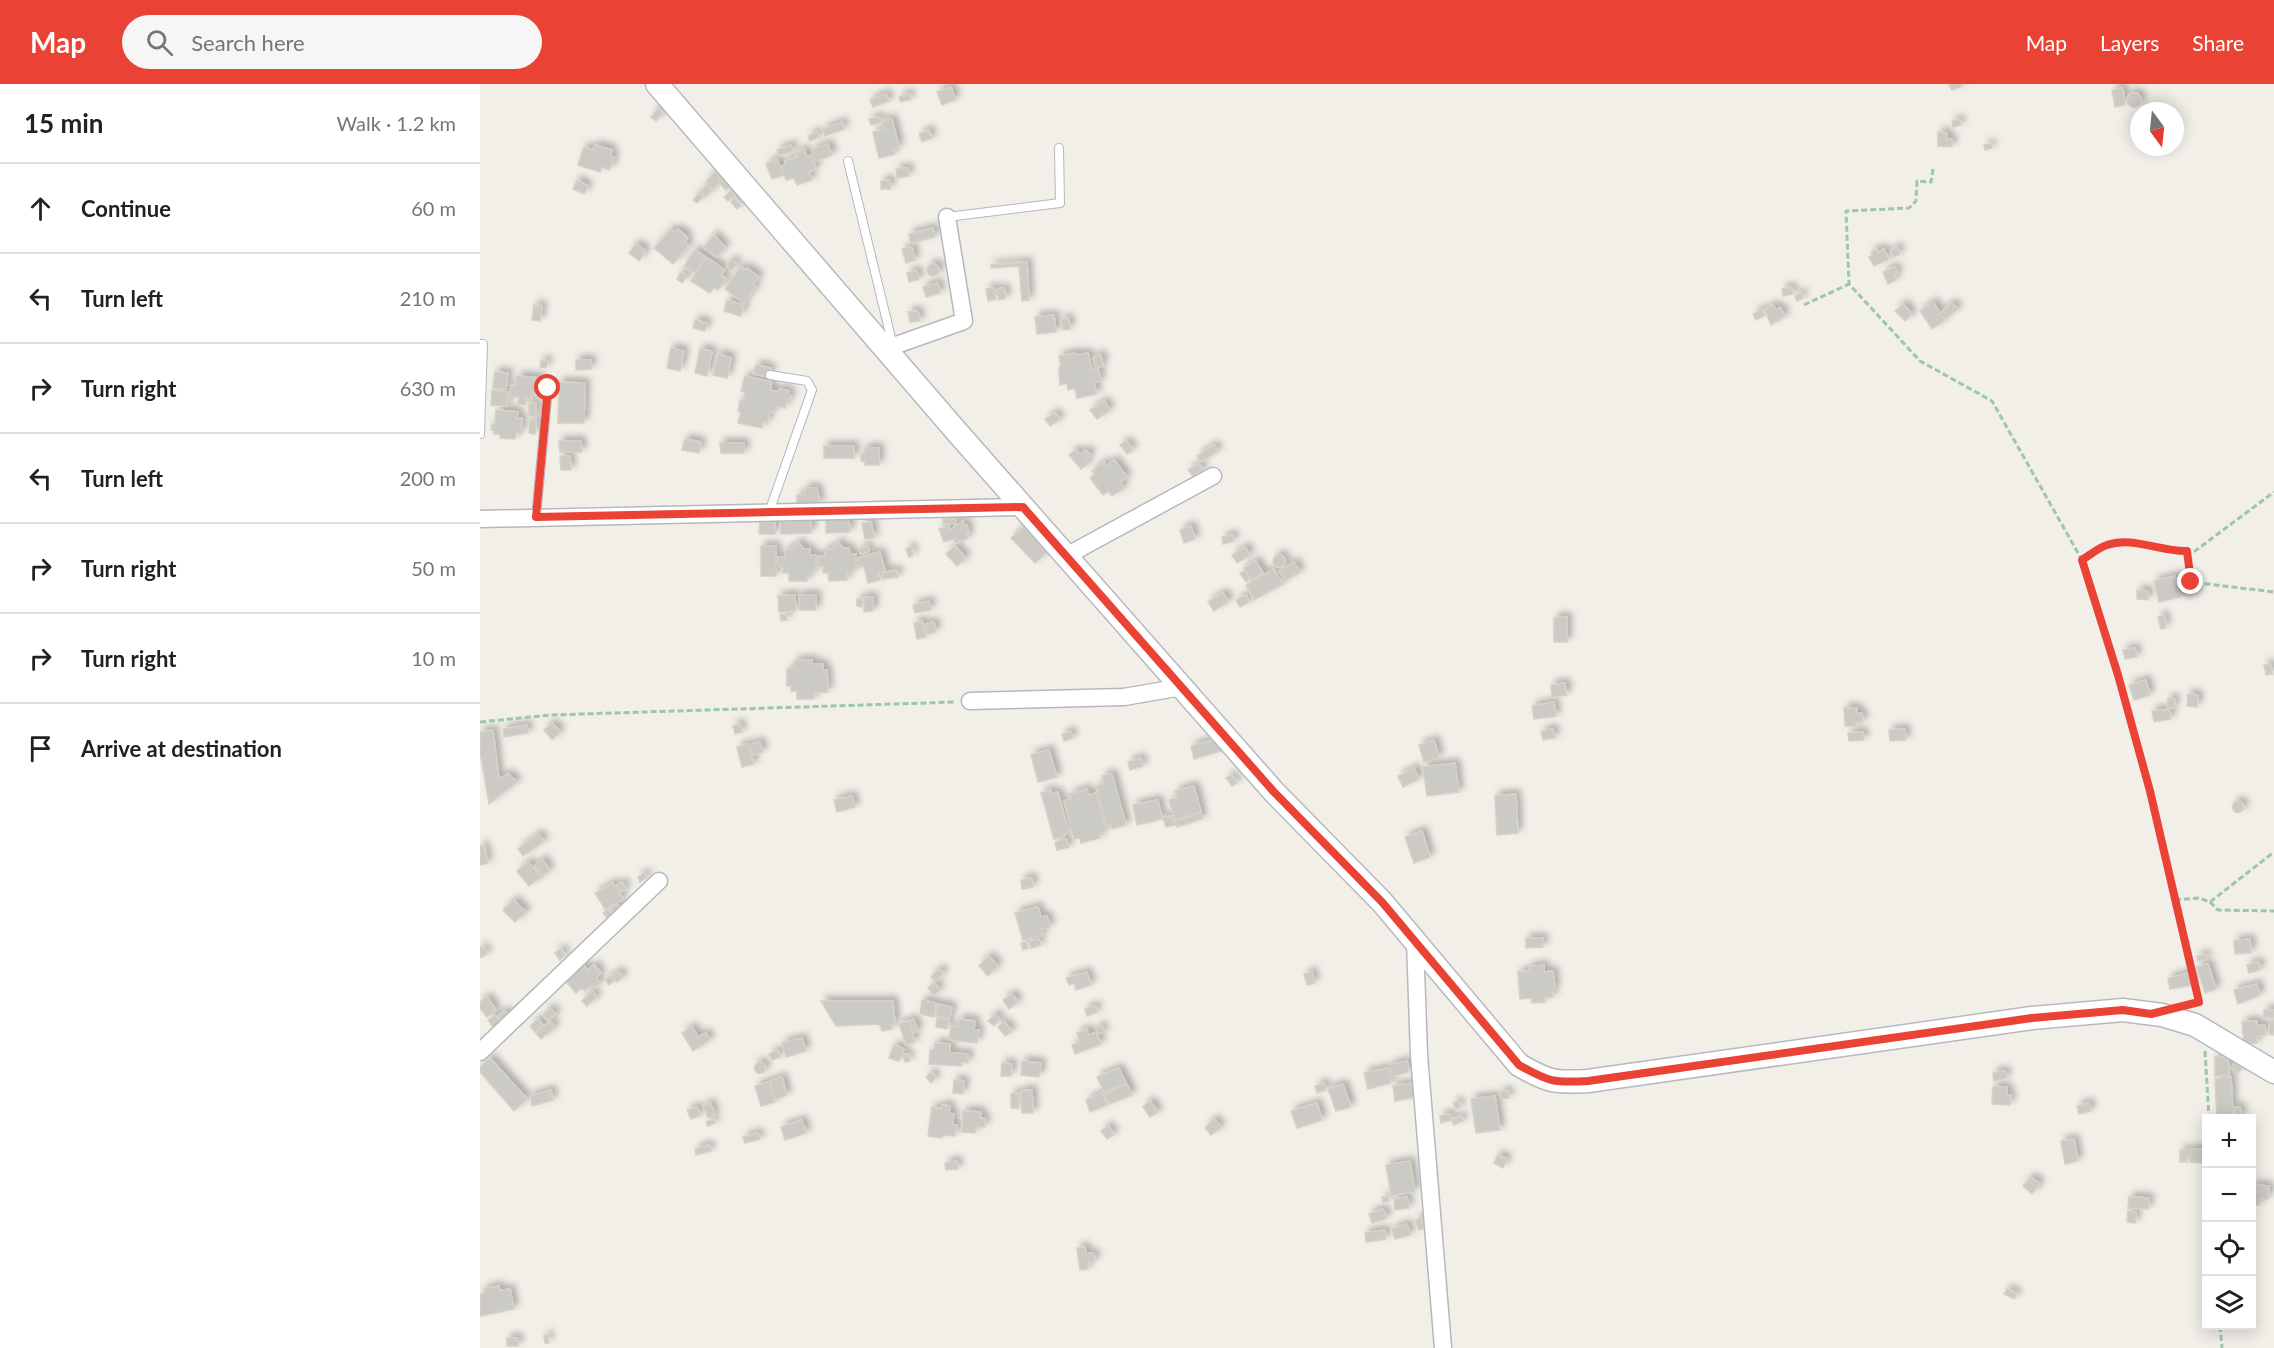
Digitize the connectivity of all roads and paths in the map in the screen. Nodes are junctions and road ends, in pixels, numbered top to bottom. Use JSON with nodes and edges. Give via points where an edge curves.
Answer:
{"nodes":[{"id":1,"x":657,"y":84,"type":"edge"},
{"id":2,"x":1059,"y":148,"type":"dead end"},
{"id":3,"x":848,"y":161,"type":"dead end"},
{"id":4,"x":1934,"y":169,"type":"dead end"},
{"id":5,"x":948,"y":218,"type":"joint"},
{"id":6,"x":1849,"y":284,"type":"junction"},
{"id":7,"x":1804,"y":305,"type":"dead end"},
{"id":8,"x":480,"y":344,"type":"edge"},
{"id":9,"x":889,"y":347,"type":"junction"},
{"id":10,"x":770,"y":375,"type":"dead end"},
{"id":11,"x":548,"y":388,"type":"dead end"},
{"id":12,"x":480,"y":434,"type":"edge"},
{"id":13,"x":1213,"y":476,"type":"dead end"},
{"id":14,"x":2274,"y":492,"type":"edge"},
{"id":15,"x":1023,"y":507,"type":"junction"},
{"id":16,"x":769,"y":512,"type":"junction"},
{"id":17,"x":536,"y":517,"type":"junction"},
{"id":18,"x":480,"y":519,"type":"edge"},
{"id":19,"x":2187,"y":551,"type":"junction"},
{"id":20,"x":1066,"y":556,"type":"junction"},
{"id":21,"x":2082,"y":560,"type":"junction"},
{"id":22,"x":2274,"y":592,"type":"edge"},
{"id":23,"x":1182,"y":687,"type":"junction"},
{"id":24,"x":970,"y":701,"type":"joint"},
{"id":25,"x":480,"y":722,"type":"edge"},
{"id":26,"x":2274,"y":852,"type":"edge"},
{"id":27,"x":659,"y":881,"type":"dead end"},
{"id":28,"x":2175,"y":900,"type":"junction"},
{"id":29,"x":2210,"y":902,"type":"junction"},
{"id":30,"x":2274,"y":912,"type":"edge"},
{"id":31,"x":1415,"y":941,"type":"junction"},
{"id":32,"x":2189,"y":1004,"type":"dead end"},
{"id":33,"x":2204,"y":1030,"type":"junction"},
{"id":34,"x":480,"y":1052,"type":"edge"},
{"id":35,"x":2274,"y":1071,"type":"edge"},
{"id":36,"x":2209,"y":1114,"type":"edge"},
{"id":37,"x":2220,"y":1330,"type":"edge"},
{"id":38,"x":1443,"y":1348,"type":"edge"},
{"id":39,"x":2222,"y":1348,"type":"edge"}],
"edges":[{"from":1,"to":9,"type":"street"},
{"from":2,"to":5,"type":"lane","via":[[1060,203]]},
{"from":3,"to":9,"type":"lane"},
{"from":4,"to":6,"type":"path","via":[[1931,182],[1917,181],[1916,201],[1909,208],[1846,211]]},
{"from":5,"to":9,"type":"street","via":[[964,321]]},
{"from":6,"to":7,"type":"path"},
{"from":6,"to":21,"type":"path","via":[[1920,361],[1992,400]]},
{"from":8,"to":12,"type":"lane"},
{"from":9,"to":15,"type":"street"},
{"from":10,"to":16,"type":"lane","via":[[807,381],[812,390]]},
{"from":11,"to":17,"type":"lane"},
{"from":13,"to":20,"type":"street"},
{"from":14,"to":19,"type":"path","via":[[2195,550]]},
{"from":15,"to":16,"type":"street"},
{"from":15,"to":20,"type":"street"},
{"from":16,"to":17,"type":"street"},
{"from":17,"to":18,"type":"street"},
{"from":19,"to":21,"type":"path","via":[[2129,543],[2107,545]]},
{"from":19,"to":22,"type":"path","via":[[2191,582]]},
{"from":20,"to":23,"type":"street"},
{"from":21,"to":28,"type":"path","via":[[2150,791]]},
{"from":23,"to":24,"type":"street","via":[[1125,697]]},
{"from":23,"to":31,"type":"street","via":[[1274,792]]},
{"from":24,"to":25,"type":"path","via":[[551,715]]},
{"from":26,"to":29,"type":"path"},
{"from":27,"to":34,"type":"street"},
{"from":28,"to":29,"type":"path","via":[[2199,898]]},
{"from":28,"to":32,"type":"path","via":[[2199,1002]]},
{"from":29,"to":30,"type":"path","via":[[2218,910]]},
{"from":31,"to":33,"type":"street","via":[[1519,1065],[1553,1082],[1588,1081],[2032,1018],[2123,1010],[2162,1015]]},
{"from":31,"to":38,"type":"street","via":[[1419,1054]]},
{"from":33,"to":35,"type":"street"},
{"from":33,"to":36,"type":"path"},
{"from":37,"to":39,"type":"path"}]}
